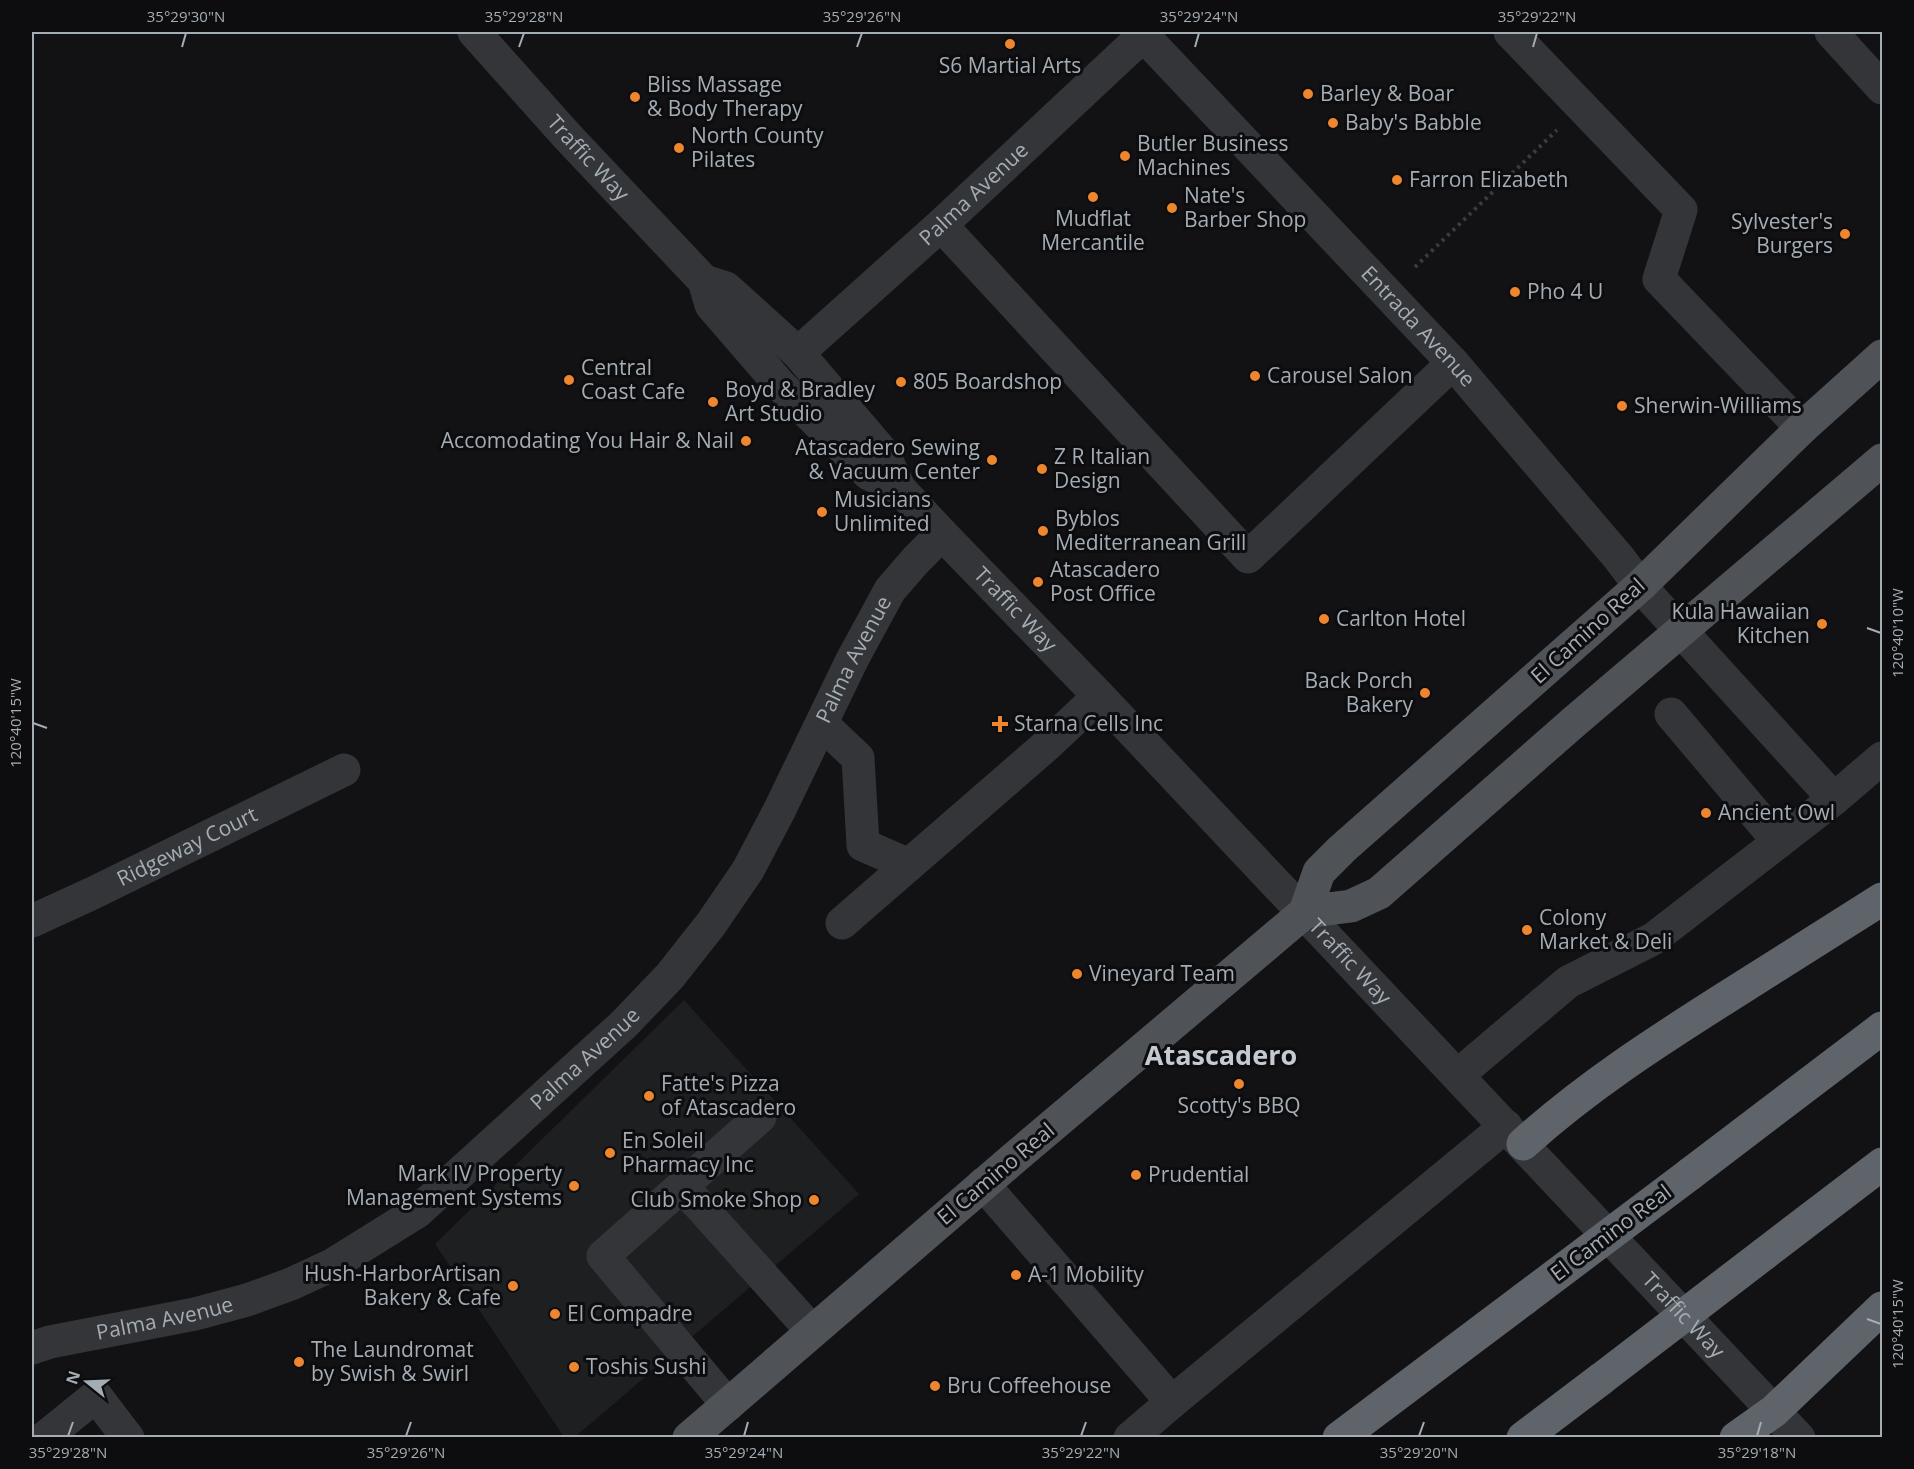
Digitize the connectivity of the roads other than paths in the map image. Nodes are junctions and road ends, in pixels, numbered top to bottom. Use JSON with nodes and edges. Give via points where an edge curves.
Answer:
{"nodes":[{"id":1,"x":474,"y":32,"type":"edge"},
{"id":2,"x":1510,"y":32,"type":"edge"},
{"id":3,"x":1831,"y":32,"type":"edge"},
{"id":4,"x":1144,"y":33,"type":"edge"},
{"id":5,"x":1882,"y":88,"type":"edge"},
{"id":6,"x":941,"y":225,"type":"junction"},
{"id":7,"x":704,"y":281,"type":"junction"},
{"id":8,"x":798,"y":353,"type":"junction"},
{"id":9,"x":1882,"y":356,"type":"edge"},
{"id":10,"x":1453,"y":363,"type":"junction"},
{"id":11,"x":1802,"y":428,"type":"junction"},
{"id":12,"x":1882,"y":460,"type":"edge"},
{"id":13,"x":899,"y":488,"type":"junction"},
{"id":14,"x":942,"y":534,"type":"junction"},
{"id":15,"x":1640,"y":586,"type":"junction"},
{"id":16,"x":1682,"y":632,"type":"junction"},
{"id":17,"x":1100,"y":696,"type":"junction"},
{"id":18,"x":1671,"y":714,"type":"dead end"},
{"id":19,"x":822,"y":724,"type":"junction"},
{"id":20,"x":1882,"y":758,"type":"edge"},
{"id":21,"x":344,"y":770,"type":"dead end"},
{"id":22,"x":1834,"y":799,"type":"junction"},
{"id":23,"x":1779,"y":842,"type":"junction"},
{"id":24,"x":909,"y":865,"type":"junction"},
{"id":25,"x":1882,"y":899,"type":"edge"},
{"id":26,"x":1305,"y":912,"type":"junction"},
{"id":27,"x":32,"y":921,"type":"edge"},
{"id":28,"x":842,"y":923,"type":"dead end"},
{"id":29,"x":1882,"y":1028,"type":"edge"},
{"id":30,"x":1458,"y":1076,"type":"junction"},
{"id":31,"x":760,"y":1117,"type":"dead end"},
{"id":32,"x":1515,"y":1135,"type":"junction"},
{"id":33,"x":1882,"y":1164,"type":"edge"},
{"id":34,"x":983,"y":1184,"type":"junction"},
{"id":35,"x":682,"y":1186,"type":"junction"},
{"id":36,"x":1882,"y":1308,"type":"edge"},
{"id":37,"x":812,"y":1331,"type":"junction"},
{"id":38,"x":32,"y":1348,"type":"edge"},
{"id":39,"x":1172,"y":1402,"type":"junction"},
{"id":40,"x":728,"y":1405,"type":"junction"},
{"id":41,"x":1774,"y":1410,"type":"junction"},
{"id":42,"x":44,"y":1437,"type":"edge"},
{"id":43,"x":128,"y":1437,"type":"edge"},
{"id":44,"x":689,"y":1437,"type":"edge"},
{"id":45,"x":1130,"y":1437,"type":"edge"},
{"id":46,"x":1339,"y":1437,"type":"edge"},
{"id":47,"x":1523,"y":1437,"type":"edge"},
{"id":48,"x":1736,"y":1437,"type":"edge"},
{"id":49,"x":1799,"y":1437,"type":"edge"}],
"edges":[{"from":1,"to":7,"type":"street","name":"Traffic Way"},
{"from":2,"to":11,"type":"street","via":[[1681,210],[1659,279]]},
{"from":3,"to":5,"type":"street"},
{"from":4,"to":6,"type":"street","name":"Palma Avenue"},
{"from":4,"to":10,"type":"street","name":"Entrada Avenue"},
{"from":6,"to":8,"type":"street","name":"Palma Avenue"},
{"from":6,"to":10,"type":"street","via":[[1248,557]]},
{"from":7,"to":8,"type":"street","name":"Traffic Way","via":[[726,288]]},
{"from":7,"to":13,"type":"street","name":"Traffic Way","via":[[711,305],[781,386],[869,474]]},
{"from":8,"to":13,"type":"street","name":"Traffic Way","via":[[885,454]]},
{"from":9,"to":11,"type":"main road","name":"El Camino Real"},
{"from":10,"to":15,"type":"street","name":"Entrada Avenue"},
{"from":11,"to":15,"type":"main road","name":"El Camino Real"},
{"from":12,"to":16,"type":"main road"},
{"from":13,"to":14,"type":"street","name":"Traffic Way"},
{"from":14,"to":17,"type":"street","name":"Traffic Way"},
{"from":14,"to":19,"type":"street","name":"Palma Avenue","via":[[890,590]]},
{"from":15,"to":16,"type":"street","name":"Entrada Avenue"},
{"from":15,"to":26,"type":"main road","name":"El Camino Real","via":[[1319,872]]},
{"from":16,"to":22,"type":"street","name":"Entrada Avenue"},
{"from":16,"to":26,"type":"main road","via":[[1379,893],[1351,906]]},
{"from":17,"to":24,"type":"street"},
{"from":17,"to":26,"type":"street","name":"Traffic Way"},
{"from":18,"to":23,"type":"street"},
{"from":19,"to":24,"type":"street","via":[[858,758],[863,845]]},
{"from":19,"to":38,"type":"street","name":"Palma Avenue","via":[[748,870],[670,976],[624,1024],[417,1212],[332,1265],[247,1300]]},
{"from":20,"to":22,"type":"street"},
{"from":21,"to":27,"type":"street","name":"Ridgeway Court"},
{"from":22,"to":23,"type":"street"},
{"from":23,"to":30,"type":"street","via":[[1653,939],[1568,982]]},
{"from":24,"to":28,"type":"street"},
{"from":25,"to":32,"type":"highway","via":[[1643,1051],[1557,1113]]},
{"from":26,"to":30,"type":"street","name":"Traffic Way"},
{"from":26,"to":34,"type":"main road","name":"El Camino Real"},
{"from":29,"to":46,"type":"highway","name":"El Camino Real","bridge":true},
{"from":30,"to":32,"type":"street","name":"Traffic Way"},
{"from":31,"to":35,"type":"street"},
{"from":32,"to":39,"type":"street"},
{"from":32,"to":41,"type":"street","name":"Traffic Way"},
{"from":33,"to":47,"type":"highway","bridge":true},
{"from":34,"to":37,"type":"main road","name":"El Camino Real"},
{"from":34,"to":39,"type":"street"},
{"from":35,"to":37,"type":"street"},
{"from":35,"to":40,"type":"street","via":[[603,1256]]},
{"from":36,"to":41,"type":"highway"},
{"from":37,"to":40,"type":"main road","name":"El Camino Real"},
{"from":39,"to":45,"type":"street"},
{"from":40,"to":44,"type":"main road","name":"El Camino Real"},
{"from":41,"to":48,"type":"highway"},
{"from":41,"to":49,"type":"street","name":"Traffic Way"},
{"from":42,"to":43,"type":"street","via":[[96,1396]]}]}
